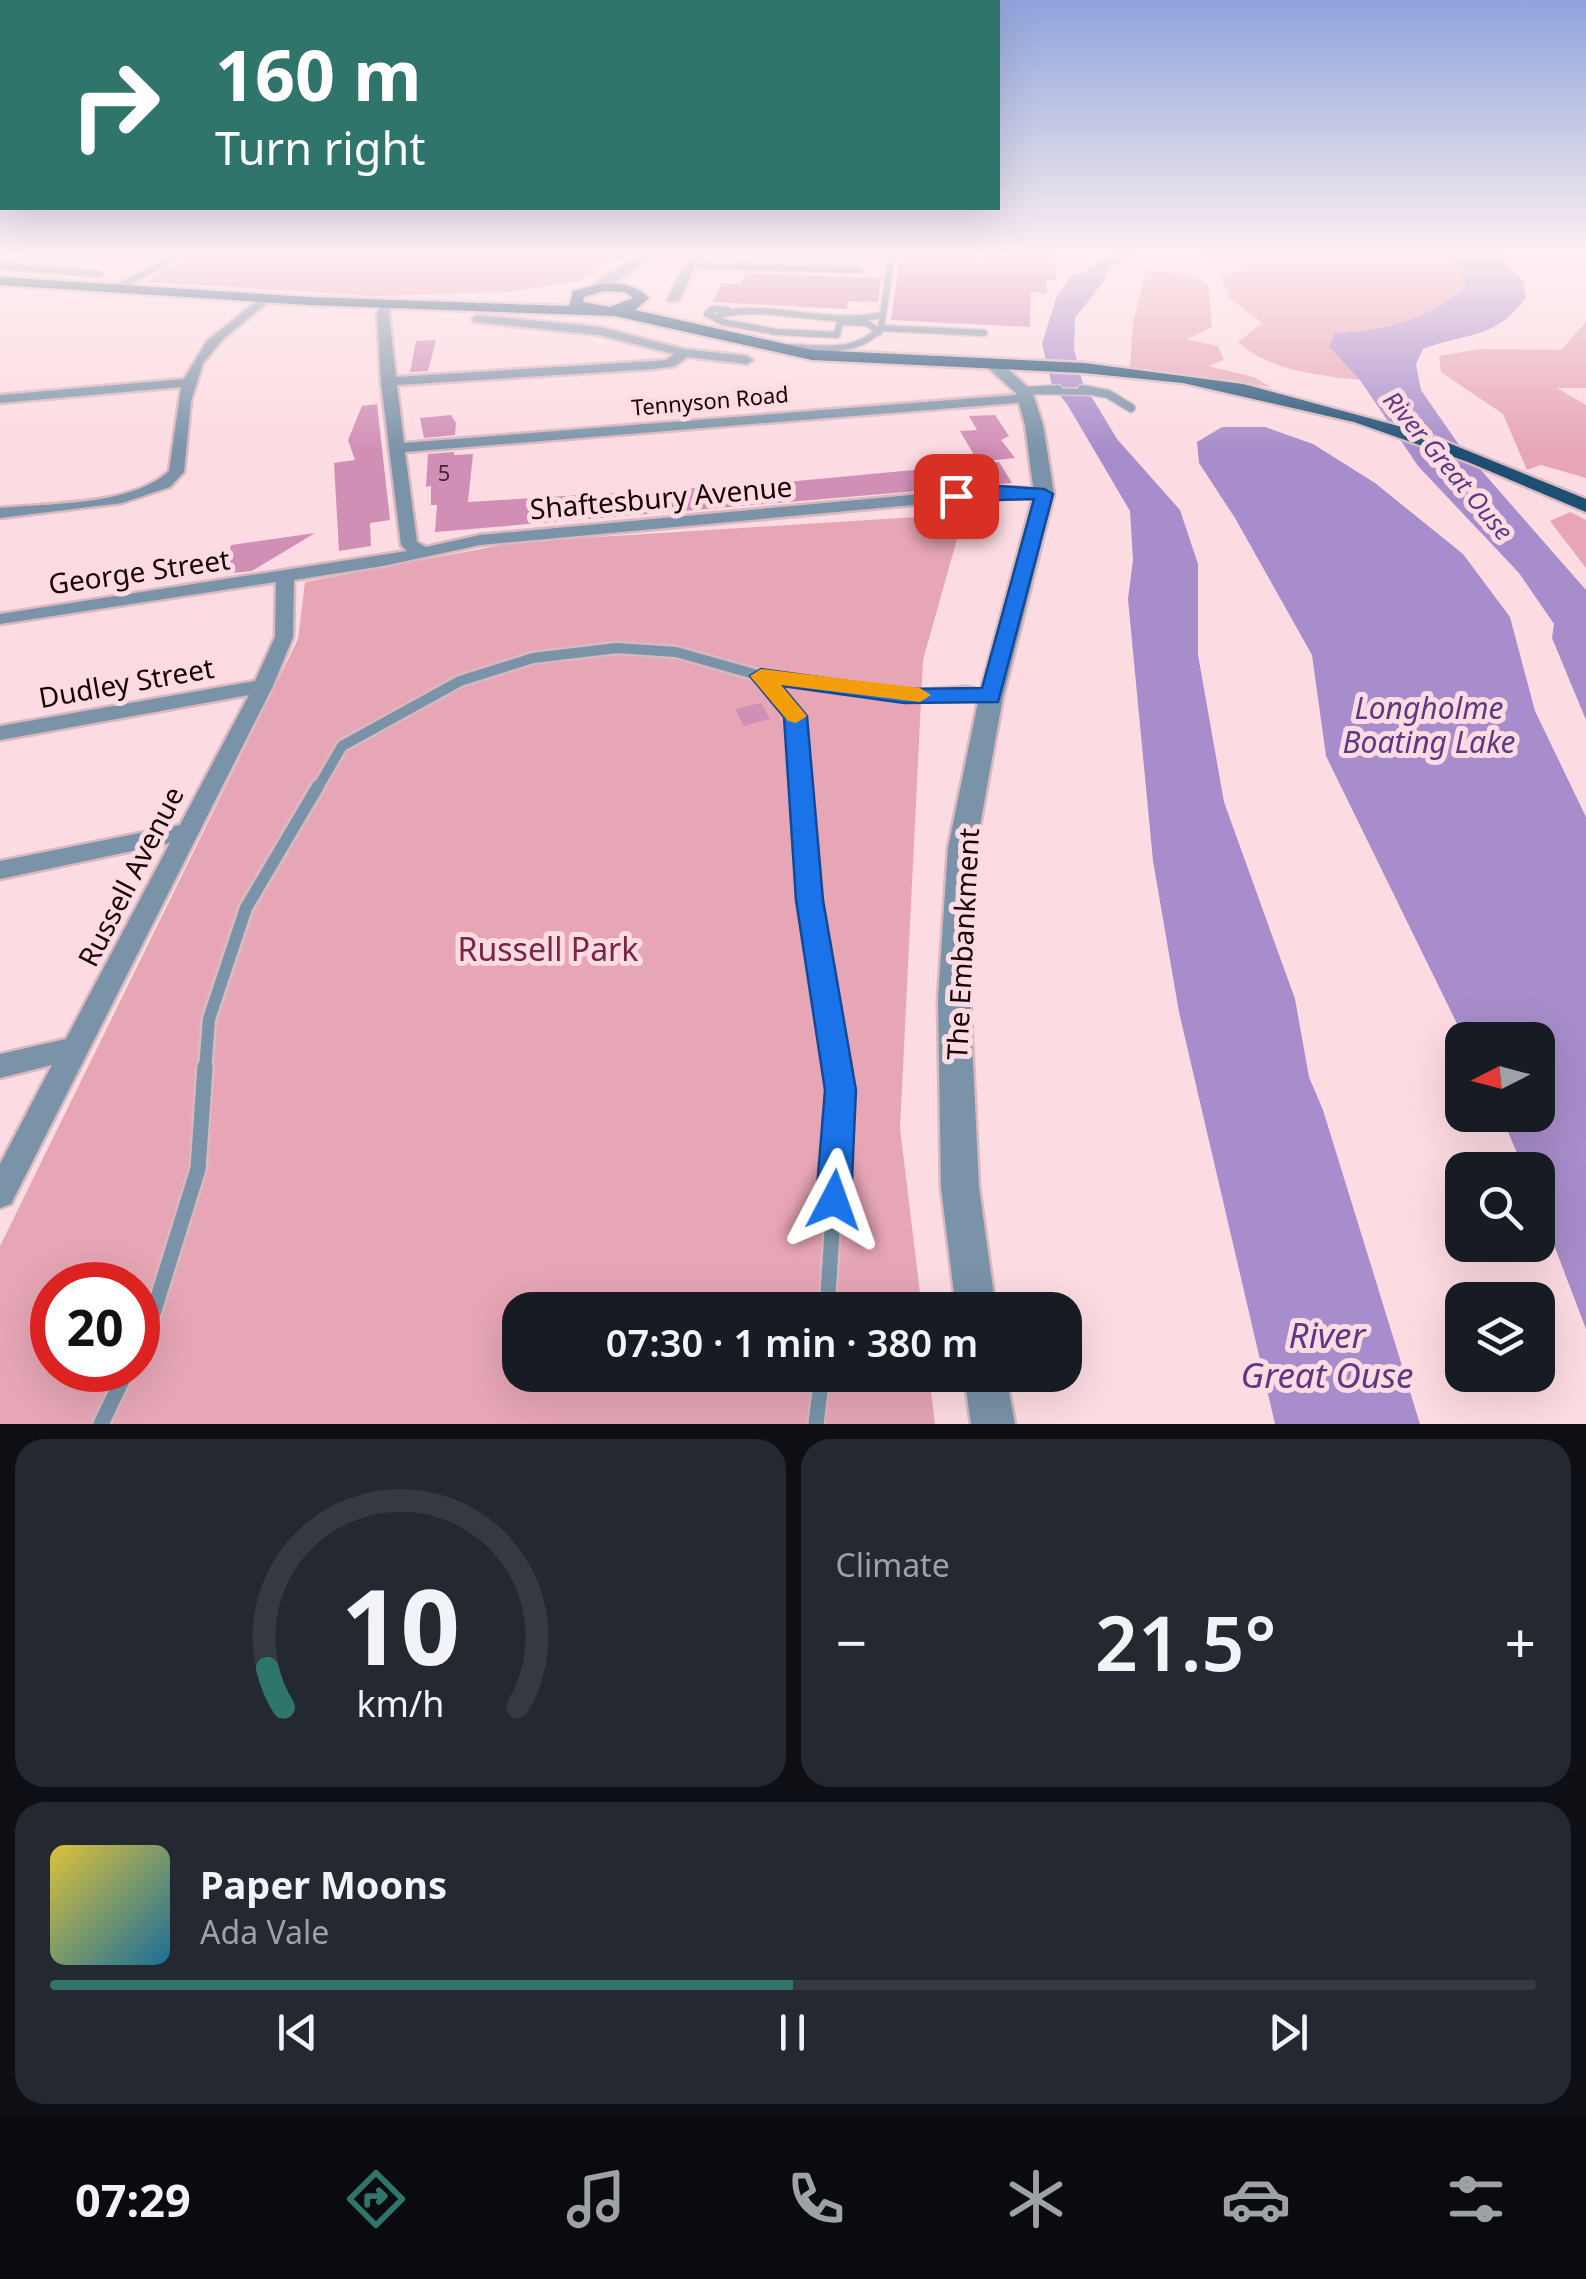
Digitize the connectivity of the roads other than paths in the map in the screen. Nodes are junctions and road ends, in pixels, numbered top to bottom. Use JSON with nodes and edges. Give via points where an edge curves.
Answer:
{"nodes":[{"id":1,"x":243,"y":318,"type":"edge"},
{"id":2,"x":382,"y":318,"type":"edge"},
{"id":3,"x":646,"y":318,"type":"edge"},
{"id":4,"x":680,"y":318,"type":"edge"},
{"id":5,"x":720,"y":318,"type":"edge"},
{"id":6,"x":832,"y":318,"type":"edge"},
{"id":7,"x":868,"y":318,"type":"edge"},
{"id":8,"x":882,"y":318,"type":"edge"},
{"id":9,"x":478,"y":319,"type":"dead end"},
{"id":10,"x":698,"y":330,"type":"junction"},
{"id":11,"x":880,"y":330,"type":"junction"},
{"id":12,"x":984,"y":334,"type":"dead end"},
{"id":13,"x":740,"y":342,"type":"junction"},
{"id":14,"x":684,"y":353,"type":"junction"},
{"id":15,"x":747,"y":360,"type":"dead end"},
{"id":16,"x":992,"y":363,"type":"junction"},
{"id":17,"x":190,"y":382,"type":"junction"},
{"id":18,"x":388,"y":382,"type":"junction"},
{"id":19,"x":1028,"y":385,"type":"junction"},
{"id":20,"x":0,"y":398,"type":"edge"},
{"id":21,"x":1130,"y":408,"type":"dead end"},
{"id":22,"x":398,"y":448,"type":"junction"},
{"id":23,"x":1044,"y":494,"type":"junction"},
{"id":24,"x":1586,"y":506,"type":"edge"},
{"id":25,"x":0,"y":514,"type":"edge"},
{"id":26,"x":421,"y":551,"type":"junction"},
{"id":27,"x":285,"y":577,"type":"junction"},
{"id":28,"x":0,"y":619,"type":"edge"},
{"id":29,"x":761,"y":676,"type":"junction"},
{"id":30,"x":262,"y":686,"type":"junction"},
{"id":31,"x":990,"y":697,"type":"junction"},
{"id":32,"x":0,"y":733,"type":"edge"},
{"id":33,"x":186,"y":832,"type":"junction"},
{"id":34,"x":0,"y":870,"type":"edge"},
{"id":35,"x":76,"y":1048,"type":"junction"},
{"id":36,"x":0,"y":1066,"type":"edge"},
{"id":37,"x":0,"y":1194,"type":"edge"},
{"id":38,"x":160,"y":1291,"type":"edge"},
{"id":39,"x":827,"y":1292,"type":"edge"},
{"id":40,"x":974,"y":1292,"type":"edge"},
{"id":41,"x":116,"y":1392,"type":"edge"},
{"id":42,"x":820,"y":1392,"type":"edge"},
{"id":43,"x":988,"y":1392,"type":"edge"},
{"id":44,"x":101,"y":1424,"type":"edge"},
{"id":45,"x":816,"y":1424,"type":"edge"},
{"id":46,"x":993,"y":1424,"type":"edge"}],
"edges":[{"from":1,"to":17,"type":"street","via":[[207,349]]},
{"from":2,"to":18,"type":"street"},
{"from":3,"to":10,"type":"main road"},
{"from":4,"to":10,"type":"main road"},
{"from":5,"to":11,"type":"lane","via":[[776,332],[837,335],[840,322]]},
{"from":6,"to":7,"type":"lane"},
{"from":8,"to":11,"type":"lane"},
{"from":9,"to":14,"type":"street","via":[[599,331]]},
{"from":10,"to":13,"type":"main road"},
{"from":11,"to":12,"type":"lane"},
{"from":11,"to":13,"type":"lane","via":[[868,342],[820,350]]},
{"from":13,"to":16,"type":"main road","via":[[824,356]]},
{"from":14,"to":15,"type":"street"},
{"from":14,"to":18,"type":"street","via":[[654,365]]},
{"from":16,"to":19,"type":"street"},
{"from":16,"to":19,"type":"main road"},
{"from":17,"to":20,"type":"street"},
{"from":17,"to":25,"type":"street","via":[[176,472],[162,487]]},
{"from":18,"to":22,"type":"street"},
{"from":19,"to":21,"type":"lane","via":[[1094,390]]},
{"from":19,"to":22,"type":"street","name":"Tennyson Road"},
{"from":19,"to":23,"type":"street","name":"The Embankment"},
{"from":19,"to":24,"type":"main road","via":[[1088,369],[1238,388],[1426,438]]},
{"from":22,"to":26,"type":"street","via":[[410,544]]},
{"from":23,"to":26,"type":"street","name":"Shaftesbury Avenue","via":[[938,497]]},
{"from":23,"to":31,"type":"street","name":"The Embankment"},
{"from":26,"to":27,"type":"street","name":"Shaftesbury Avenue"},
{"from":27,"to":28,"type":"street","name":"George Street"},
{"from":27,"to":30,"type":"street","name":"Russell Avenue","via":[[284,637]]},
{"from":29,"to":31,"type":"lane","via":[[904,696]]},
{"from":29,"to":38,"type":"lane","via":[[676,652],[617,648],[532,658],[460,681],[342,746],[246,908],[209,1019],[198,1169]]},
{"from":29,"to":39,"type":"lane","via":[[796,716],[810,900],[840,1090]]},
{"from":30,"to":32,"type":"street","name":"Dudley Street"},
{"from":30,"to":33,"type":"street","name":"Russell Avenue"},
{"from":31,"to":40,"type":"street","name":"The Embankment","via":[[962,848],[954,999],[960,1187]]},
{"from":33,"to":34,"type":"street"},
{"from":33,"to":35,"type":"street","name":"Russell Avenue"},
{"from":35,"to":36,"type":"street"},
{"from":35,"to":37,"type":"street","name":"Russell Avenue"},
{"from":41,"to":44,"type":"lane"},
{"from":42,"to":45,"type":"lane"},
{"from":43,"to":46,"type":"street"}]}
